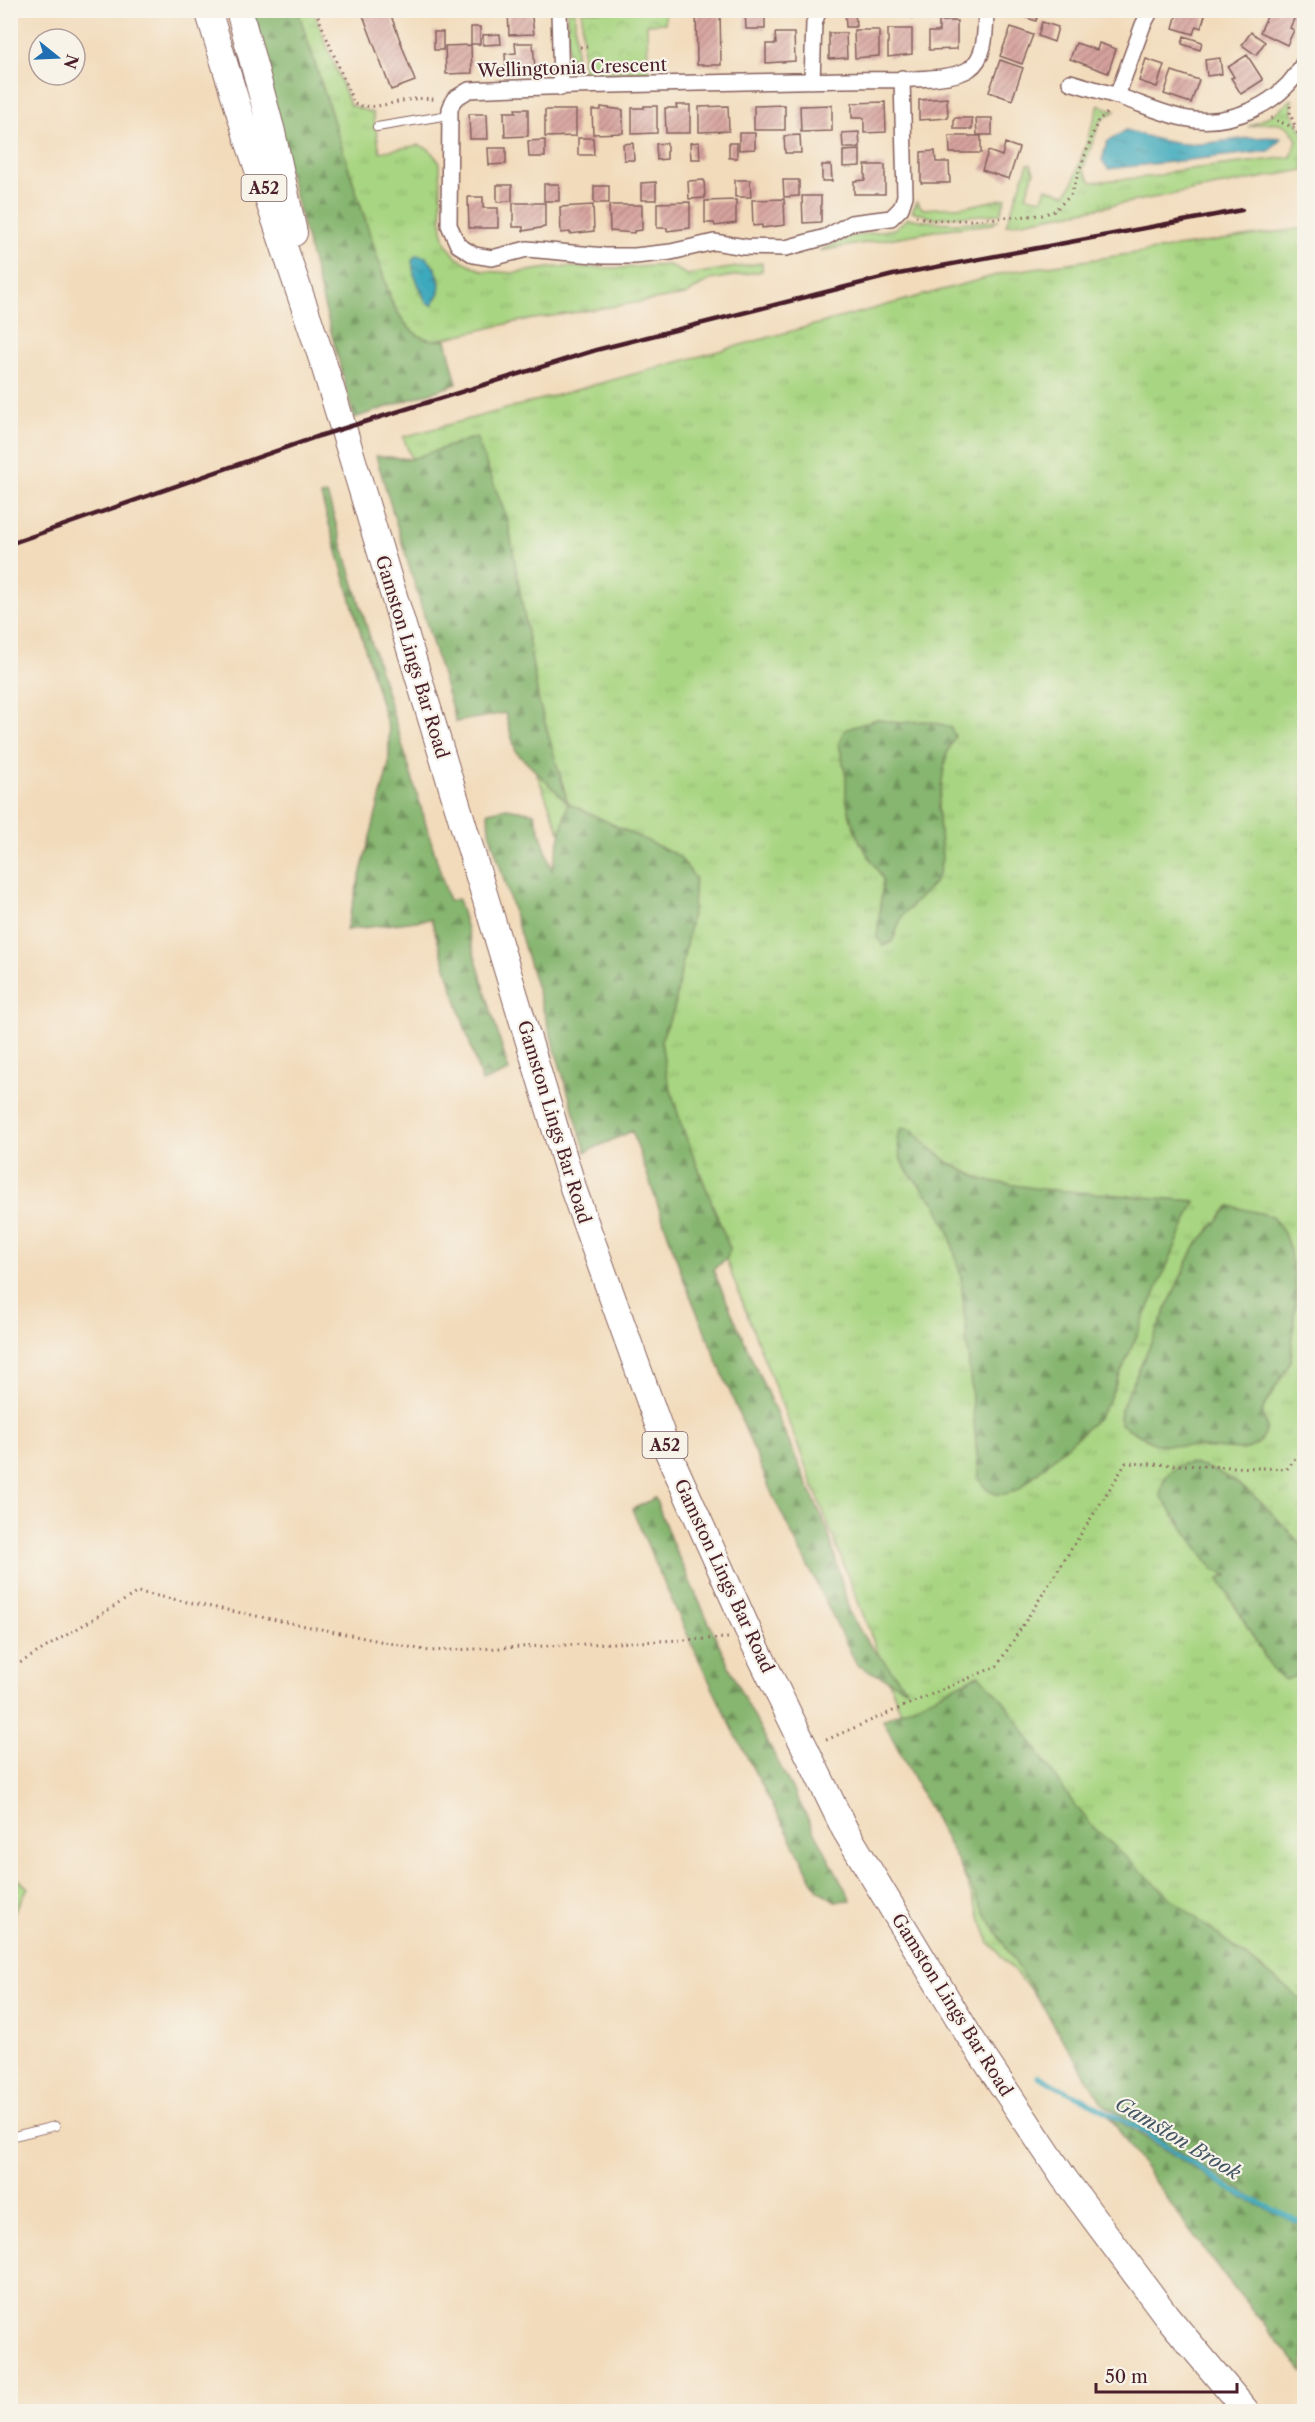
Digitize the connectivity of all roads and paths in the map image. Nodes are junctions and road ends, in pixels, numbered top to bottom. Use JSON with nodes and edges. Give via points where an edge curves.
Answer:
{"nodes":[{"id":1,"x":208,"y":10,"type":"edge"},
{"id":2,"x":239,"y":10,"type":"edge"},
{"id":3,"x":326,"y":10,"type":"edge"},
{"id":4,"x":559,"y":10,"type":"edge"},
{"id":5,"x":819,"y":10,"type":"edge"},
{"id":6,"x":986,"y":10,"type":"edge"},
{"id":7,"x":1151,"y":10,"type":"edge"},
{"id":8,"x":580,"y":47,"type":"dead end"},
{"id":9,"x":587,"y":47,"type":"dead end"},
{"id":10,"x":1305,"y":62,"type":"edge"},
{"id":11,"x":902,"y":78,"type":"junction"},
{"id":12,"x":812,"y":81,"type":"junction"},
{"id":13,"x":1070,"y":82,"type":"dead end"},
{"id":14,"x":561,"y":88,"type":"junction"},
{"id":15,"x":428,"y":98,"type":"dead end"},
{"id":16,"x":1116,"y":102,"type":"junction"},
{"id":17,"x":1290,"y":103,"type":"dead end"},
{"id":18,"x":450,"y":115,"type":"junction"},
{"id":19,"x":1264,"y":117,"type":"dead end"},
{"id":20,"x":377,"y":127,"type":"dead end"},
{"id":21,"x":1298,"y":133,"type":"junction"},
{"id":22,"x":1305,"y":139,"type":"edge"},
{"id":23,"x":901,"y":208,"type":"junction"},
{"id":24,"x":324,"y":365,"type":"junction"},
{"id":25,"x":1305,"y":1446,"type":"edge"},
{"id":26,"x":751,"y":1637,"type":"junction"},
{"id":27,"x":10,"y":1669,"type":"edge"},
{"id":28,"x":805,"y":1749,"type":"junction"},
{"id":29,"x":55,"y":2126,"type":"dead end"},
{"id":30,"x":10,"y":2137,"type":"edge"},
{"id":31,"x":1247,"y":2412,"type":"edge"}],
"edges":[{"from":1,"to":24,"type":"highway","name":"Gamston Lings Bar Road","number":"A52"},
{"from":2,"to":24,"type":"highway","name":"Gamston Lings Bar Road","number":"A52","via":[[272,132]]},
{"from":3,"to":15,"type":"path","via":[[317,14],[354,104],[372,109],[400,100]]},
{"from":4,"to":14,"type":"street"},
{"from":5,"to":12,"type":"street","via":[[814,23]]},
{"from":6,"to":11,"type":"street","name":"Wellingtonia Crescent","via":[[980,56],[969,69],[950,77]]},
{"from":7,"to":16,"type":"street"},
{"from":8,"to":9,"type":"path"},
{"from":10,"to":16,"type":"street","via":[[1277,95],[1246,113],[1222,119],[1184,119]]},
{"from":11,"to":12,"type":"street","name":"Wellingtonia Crescent"},
{"from":11,"to":23,"type":"street","via":[[905,196]]},
{"from":12,"to":14,"type":"street","name":"Wellingtonia Crescent"},
{"from":13,"to":16,"type":"street"},
{"from":14,"to":18,"type":"street","name":"Wellingtonia Crescent","via":[[469,90],[454,99]]},
{"from":16,"to":23,"type":"path","via":[[1098,120],[1076,184],[1061,206],[1042,215],[931,220]]},
{"from":17,"to":21,"type":"path"},
{"from":18,"to":20,"type":"lane"},
{"from":18,"to":23,"type":"street","via":[[449,225],[458,245],[474,255],[492,258],[527,249],[635,256],[714,242],[786,248],[826,237],[851,223],[891,218]]},
{"from":19,"to":21,"type":"path","via":[[1282,121]]},
{"from":21,"to":22,"type":"path"},
{"from":24,"to":26,"type":"highway","name":"Gamston Lings Bar Road","number":"A52","via":[[575,1194],[668,1452]]},
{"from":25,"to":28,"type":"path","via":[[1287,1469],[1126,1463],[997,1666]]},
{"from":26,"to":27,"type":"path","via":[[429,1651],[138,1592]]},
{"from":26,"to":28,"type":"highway","name":"Gamston Lings Bar Road","number":"A52"},
{"from":28,"to":31,"type":"highway","name":"Gamston Lings Bar Road","number":"A52","via":[[845,1830],[981,2054],[1064,2178],[1166,2315]]},
{"from":29,"to":30,"type":"lane"}]}
